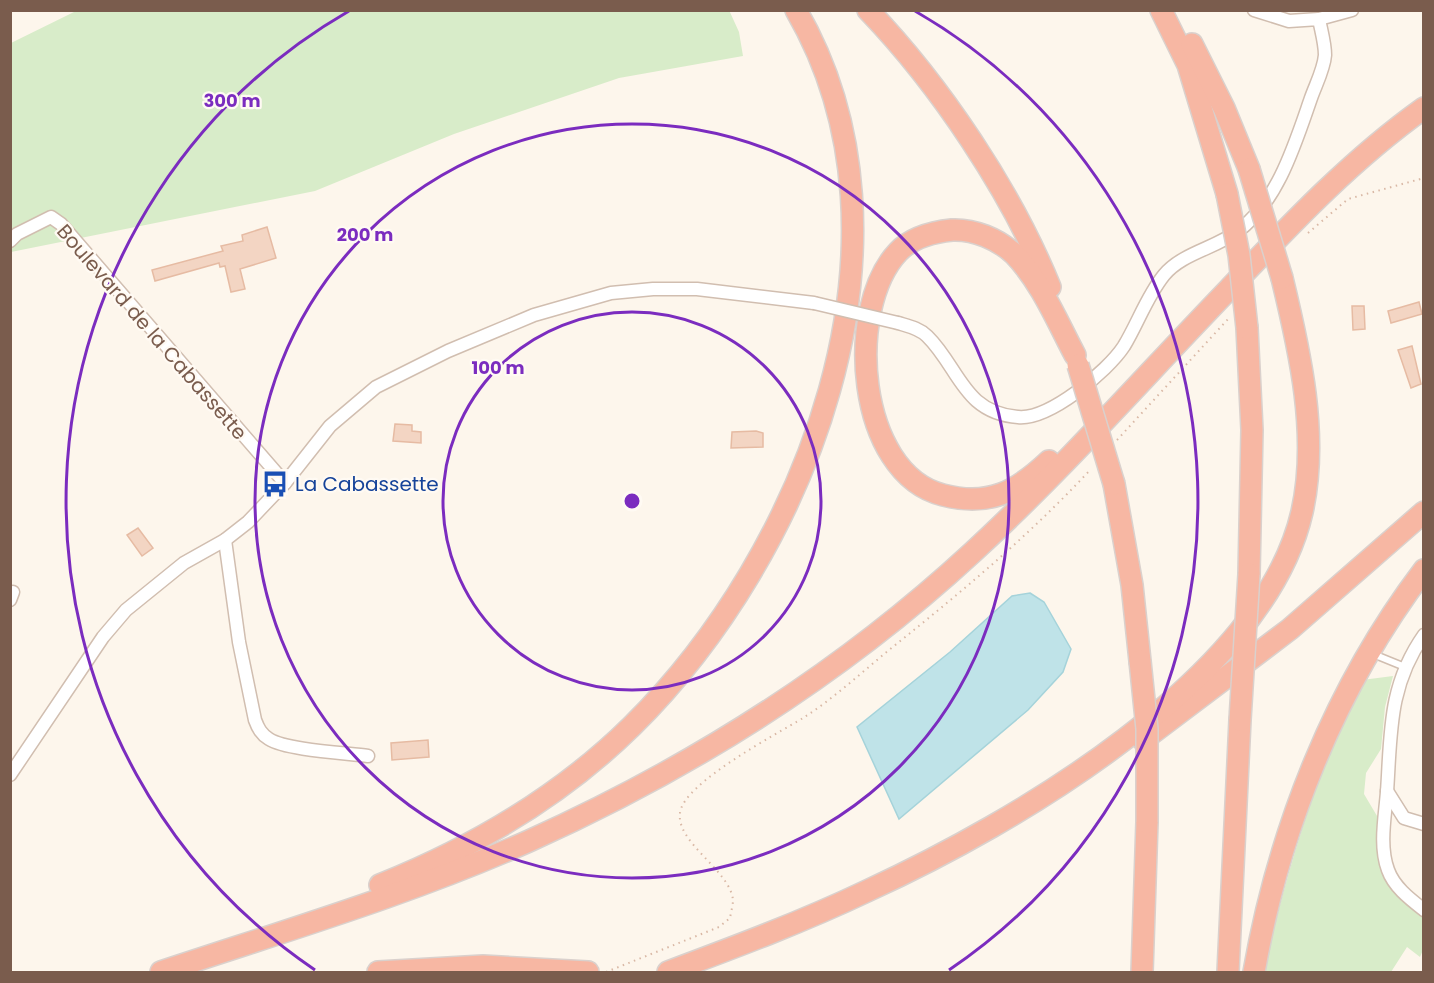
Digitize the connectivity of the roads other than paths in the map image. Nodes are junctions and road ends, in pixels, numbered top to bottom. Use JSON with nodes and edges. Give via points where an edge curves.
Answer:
{"nodes":[{"id":1,"x":796,"y":10,"type":"edge"},
{"id":2,"x":868,"y":10,"type":"edge"},
{"id":3,"x":1161,"y":10,"type":"edge"},
{"id":4,"x":1174,"y":10,"type":"edge"},
{"id":5,"x":1254,"y":10,"type":"edge"},
{"id":6,"x":1352,"y":10,"type":"edge"},
{"id":7,"x":1319,"y":19,"type":"junction"},
{"id":8,"x":1424,"y":108,"type":"edge"},
{"id":9,"x":10,"y":241,"type":"edge"},
{"id":10,"x":1183,"y":336,"type":"junction"},
{"id":11,"x":1076,"y":360,"type":"junction"},
{"id":12,"x":285,"y":483,"type":"junction"},
{"id":13,"x":1424,"y":512,"type":"edge"},
{"id":14,"x":225,"y":540,"type":"junction"},
{"id":15,"x":1424,"y":570,"type":"edge"},
{"id":16,"x":1424,"y":635,"type":"edge"},
{"id":17,"x":1370,"y":652,"type":"junction"},
{"id":18,"x":1405,"y":667,"type":"junction"},
{"id":19,"x":368,"y":756,"type":"dead end"},
{"id":20,"x":10,"y":775,"type":"edge"},
{"id":21,"x":1387,"y":791,"type":"junction"},
{"id":22,"x":1424,"y":824,"type":"edge"},
{"id":23,"x":1424,"y":910,"type":"edge"},
{"id":24,"x":160,"y":972,"type":"edge"},
{"id":25,"x":378,"y":972,"type":"edge"},
{"id":26,"x":583,"y":972,"type":"edge"},
{"id":27,"x":668,"y":972,"type":"edge"},
{"id":28,"x":697,"y":972,"type":"edge"},
{"id":29,"x":1142,"y":972,"type":"edge"},
{"id":30,"x":1228,"y":972,"type":"edge"},
{"id":31,"x":1254,"y":972,"type":"edge"}],
"edges":[{"from":1,"to":24,"type":"highway","via":[[825,75],[847,158],[853,239],[849,283],[838,361],[811,448],[777,526],[739,595],[701,647],[630,728],[558,787],[499,828],[397,878]]},
{"from":2,"to":11,"type":"highway","via":[[969,138],[1007,200],[1038,257]]},
{"from":3,"to":30,"type":"highway","bridge":true,"via":[[1188,65],[1227,194],[1239,255],[1238,323],[1252,430],[1249,574]]},
{"from":4,"to":27,"type":"highway","bridge":true,"via":[[1224,108],[1248,169],[1294,329],[1307,418],[1308,472],[1302,511],[1280,574],[1249,622],[1176,697],[1129,735],[1040,796],[983,831],[867,891]]},
{"from":5,"to":7,"type":"street","via":[[1289,21]]},
{"from":6,"to":7,"type":"street"},
{"from":7,"to":12,"type":"street","bridge":true,"via":[[1323,66],[1298,135],[1271,193],[1240,230],[1167,271],[1122,348],[1046,413],[1017,417],[991,410],[972,398],[926,335],[898,322],[814,303],[739,292],[653,289],[593,297],[534,315],[376,387],[330,426]]},
{"from":8,"to":10,"type":"highway","via":[[1299,215]]},
{"from":9,"to":12,"type":"street","name":"Boulevard de la Cabassette","via":[[51,217],[60,224]]},
{"from":10,"to":11,"type":"highway","via":[[1036,473],[1001,495],[973,501],[939,494],[923,487],[895,462],[872,414],[868,331],[886,267],[915,239],[934,232],[973,232],[992,239],[1012,253],[1037,284]]},
{"from":10,"to":24,"type":"highway","via":[[1072,458],[970,554],[864,646],[765,714],[680,766],[529,841],[424,884]]},
{"from":11,"to":29,"type":"highway","bridge":true,"via":[[1113,484],[1132,585],[1147,729]]},
{"from":12,"to":14,"type":"street"},
{"from":13,"to":28,"type":"highway","via":[[1224,681],[1049,803],[941,866],[845,912]]},
{"from":14,"to":19,"type":"street","via":[[239,642],[260,731],[284,745]]},
{"from":14,"to":20,"type":"street","via":[[184,563],[126,610],[103,637]]},
{"from":15,"to":17,"type":"highway"},
{"from":16,"to":18,"type":"street"},
{"from":17,"to":18,"type":"lane"},
{"from":17,"to":31,"type":"highway","via":[[1305,787],[1265,908]]},
{"from":18,"to":21,"type":"street","via":[[1389,728]]},
{"from":21,"to":22,"type":"street","via":[[1404,818]]},
{"from":21,"to":23,"type":"street","via":[[1384,826],[1388,870],[1397,886]]},
{"from":25,"to":26,"type":"highway","via":[[483,966]]}]}
